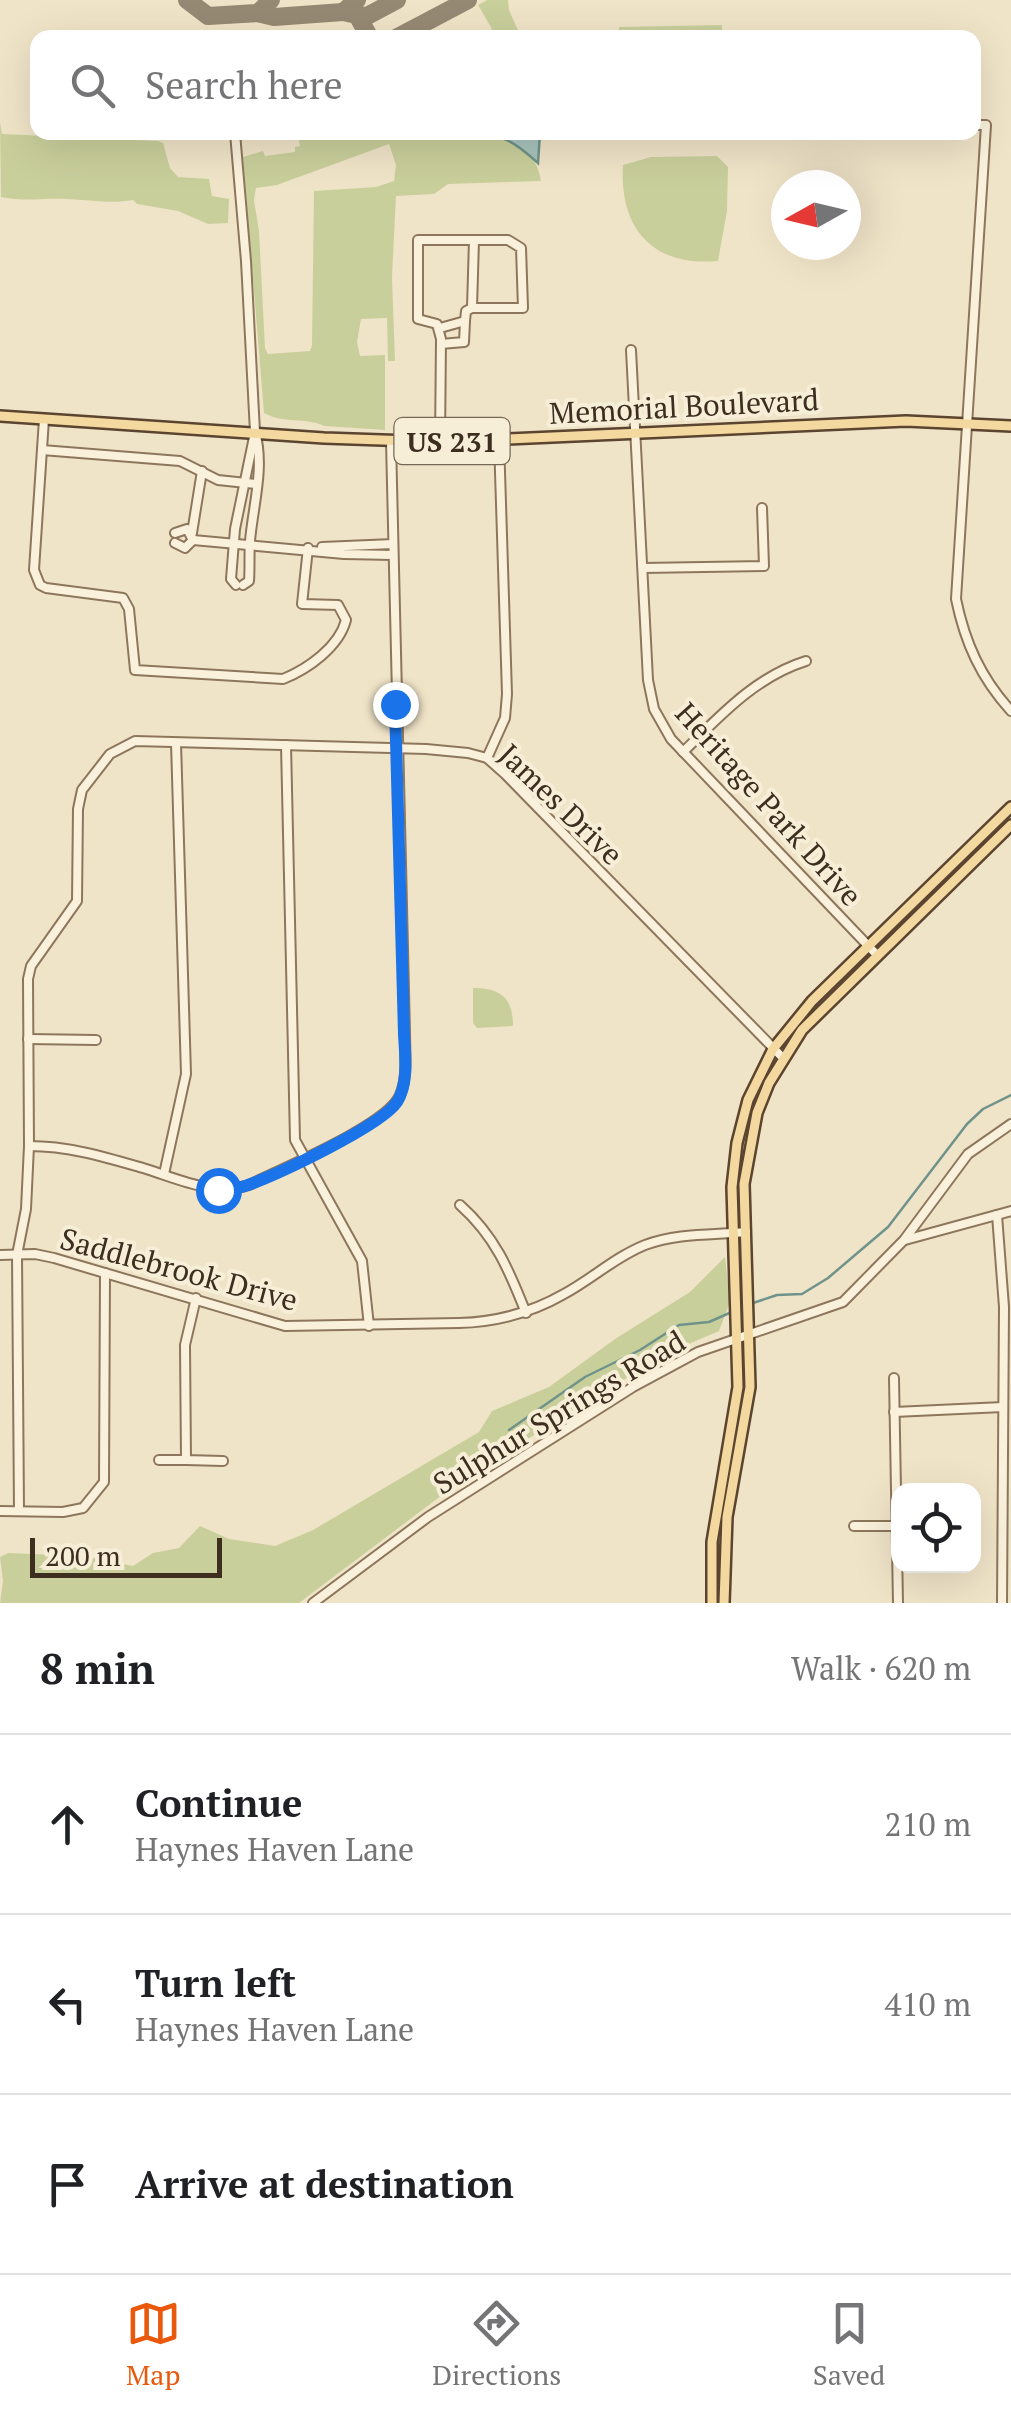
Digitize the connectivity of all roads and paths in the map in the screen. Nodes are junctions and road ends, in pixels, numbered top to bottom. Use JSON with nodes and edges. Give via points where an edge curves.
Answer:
{"nodes":[{"id":1,"x":981,"y":125,"type":"edge"},
{"id":2,"x":235,"y":140,"type":"edge"},
{"id":3,"x":474,"y":240,"type":"junction"},
{"id":4,"x":472,"y":308,"type":"junction"},
{"id":5,"x":465,"y":321,"type":"junction"},
{"id":6,"x":440,"y":328,"type":"junction"},
{"id":7,"x":441,"y":344,"type":"junction"},
{"id":8,"x":631,"y":350,"type":"dead end"},
{"id":9,"x":0,"y":416,"type":"edge"},
{"id":10,"x":44,"y":419,"type":"junction"},
{"id":11,"x":966,"y":422,"type":"junction"},
{"id":12,"x":1011,"y":426,"type":"edge"},
{"id":13,"x":255,"y":432,"type":"junction"},
{"id":14,"x":636,"y":434,"type":"junction"},
{"id":15,"x":391,"y":440,"type":"junction"},
{"id":16,"x":499,"y":440,"type":"junction"},
{"id":17,"x":440,"y":442,"type":"junction"},
{"id":18,"x":42,"y":450,"type":"junction"},
{"id":19,"x":202,"y":472,"type":"junction"},
{"id":20,"x":251,"y":483,"type":"junction"},
{"id":21,"x":762,"y":508,"type":"dead end"},
{"id":22,"x":193,"y":536,"type":"junction"},
{"id":23,"x":233,"y":542,"type":"junction"},
{"id":24,"x":249,"y":544,"type":"junction"},
{"id":25,"x":392,"y":544,"type":"junction"},
{"id":26,"x":308,"y":548,"type":"junction"},
{"id":27,"x":393,"y":554,"type":"junction"},
{"id":28,"x":643,"y":568,"type":"junction"},
{"id":29,"x":806,"y":661,"type":"dead end"},
{"id":30,"x":1011,"y":711,"type":"edge"},
{"id":31,"x":176,"y":742,"type":"junction"},
{"id":32,"x":286,"y":745,"type":"junction"},
{"id":33,"x":396,"y":748,"type":"junction"},
{"id":34,"x":683,"y":752,"type":"junction"},
{"id":35,"x":486,"y":758,"type":"junction"},
{"id":36,"x":1011,"y":807,"type":"edge"},
{"id":37,"x":1011,"y":825,"type":"edge"},
{"id":38,"x":912,"y":902,"type":"junction"},
{"id":39,"x":922,"y":912,"type":"junction"},
{"id":40,"x":868,"y":945,"type":"junction"},
{"id":41,"x":876,"y":954,"type":"junction"},
{"id":42,"x":28,"y":1039,"type":"junction"},
{"id":43,"x":96,"y":1040,"type":"dead end"},
{"id":44,"x":773,"y":1049,"type":"junction"},
{"id":45,"x":783,"y":1058,"type":"junction"},
{"id":46,"x":1011,"y":1124,"type":"edge"},
{"id":47,"x":29,"y":1146,"type":"junction"},
{"id":48,"x":304,"y":1158,"type":"junction"},
{"id":49,"x":164,"y":1174,"type":"junction"},
{"id":50,"x":460,"y":1205,"type":"dead end"},
{"id":51,"x":1011,"y":1210,"type":"edge"},
{"id":52,"x":997,"y":1215,"type":"junction"},
{"id":53,"x":746,"y":1232,"type":"junction"},
{"id":54,"x":734,"y":1233,"type":"junction"},
{"id":55,"x":904,"y":1240,"type":"junction"},
{"id":56,"x":0,"y":1255,"type":"edge"},
{"id":57,"x":17,"y":1255,"type":"junction"},
{"id":58,"x":105,"y":1273,"type":"junction"},
{"id":59,"x":196,"y":1298,"type":"junction"},
{"id":60,"x":1008,"y":1307,"type":"edge"},
{"id":61,"x":526,"y":1312,"type":"junction"},
{"id":62,"x":743,"y":1315,"type":"junction"},
{"id":63,"x":368,"y":1326,"type":"junction"},
{"id":64,"x":749,"y":1334,"type":"junction"},
{"id":65,"x":738,"y":1338,"type":"junction"},
{"id":66,"x":894,"y":1378,"type":"dead end"},
{"id":67,"x":1003,"y":1407,"type":"junction"},
{"id":68,"x":894,"y":1412,"type":"junction"},
{"id":69,"x":159,"y":1460,"type":"dead end"},
{"id":70,"x":186,"y":1460,"type":"junction"},
{"id":71,"x":224,"y":1461,"type":"dead end"},
{"id":72,"x":895,"y":1483,"type":"edge"},
{"id":73,"x":19,"y":1510,"type":"junction"},
{"id":74,"x":0,"y":1511,"type":"edge"},
{"id":75,"x":854,"y":1526,"type":"dead end"},
{"id":76,"x":891,"y":1526,"type":"edge"},
{"id":77,"x":1006,"y":1561,"type":"edge"},
{"id":78,"x":897,"y":1573,"type":"edge"},
{"id":79,"x":313,"y":1603,"type":"edge"},
{"id":80,"x":712,"y":1603,"type":"edge"},
{"id":81,"x":724,"y":1603,"type":"edge"},
{"id":82,"x":898,"y":1603,"type":"edge"},
{"id":83,"x":1002,"y":1603,"type":"edge"}],
"edges":[{"from":1,"to":11,"type":"street"},
{"from":2,"to":13,"type":"street"},
{"from":3,"to":4,"type":"street"},
{"from":3,"to":4,"type":"street","via":[[508,240],[520,248],[523,308]]},
{"from":3,"to":6,"type":"street","via":[[418,240],[418,319]]},
{"from":4,"to":5,"type":"street"},
{"from":5,"to":6,"type":"street"},
{"from":5,"to":7,"type":"street","via":[[464,342]]},
{"from":6,"to":7,"type":"street"},
{"from":7,"to":17,"type":"street"},
{"from":8,"to":14,"type":"street","name":"Heritage Park Drive"},
{"from":9,"to":10,"type":"main road","name":"Memorial Boulevard","number":"US 231"},
{"from":10,"to":13,"type":"main road","name":"Memorial Boulevard","number":"US 231"},
{"from":10,"to":18,"type":"street"},
{"from":11,"to":12,"type":"main road","name":"Memorial Boulevard","number":"US 231"},
{"from":11,"to":14,"type":"main road","name":"Memorial Boulevard","number":"US 231"},
{"from":11,"to":30,"type":"street","via":[[956,599],[968,646]]},
{"from":13,"to":15,"type":"main road","name":"Memorial Boulevard","number":"US 231"},
{"from":13,"to":20,"type":"street"},
{"from":14,"to":16,"type":"main road","name":"Memorial Boulevard","number":"US 231"},
{"from":14,"to":28,"type":"street","name":"Heritage Park Drive"},
{"from":15,"to":17,"type":"main road","name":"Memorial Boulevard","number":"US 231"},
{"from":15,"to":25,"type":"street"},
{"from":16,"to":17,"type":"main road","name":"Memorial Boulevard","number":"US 231"},
{"from":16,"to":35,"type":"street","via":[[507,694],[506,718]]},
{"from":18,"to":19,"type":"street","via":[[166,459]]},
{"from":18,"to":26,"type":"street","via":[[36,580],[46,588],[125,600],[135,670],[283,679],[300,671],[339,638],[346,620],[338,605],[302,604]]},
{"from":19,"to":20,"type":"street"},
{"from":19,"to":22,"type":"street"},
{"from":20,"to":23,"type":"street"},
{"from":20,"to":24,"type":"street","via":[[256,508]]},
{"from":21,"to":28,"type":"street","via":[[764,566]]},
{"from":22,"to":22,"type":"street","via":[[185,548],[175,538],[184,528]]},
{"from":22,"to":23,"type":"street"},
{"from":23,"to":24,"type":"street"},
{"from":23,"to":24,"type":"street","via":[[231,579],[240,585],[249,581]]},
{"from":24,"to":26,"type":"street"},
{"from":25,"to":26,"type":"street"},
{"from":25,"to":27,"type":"street"},
{"from":26,"to":27,"type":"street"},
{"from":27,"to":33,"type":"street"},
{"from":28,"to":34,"type":"street","name":"Heritage Park Drive","via":[[648,683],[654,709]]},
{"from":29,"to":34,"type":"street","via":[[734,702]]},
{"from":31,"to":32,"type":"street","name":"James Drive"},
{"from":31,"to":42,"type":"street","name":"James Drive","via":[[120,746],[82,790],[77,901],[31,966]]},
{"from":31,"to":49,"type":"street","via":[[186,1074]]},
{"from":32,"to":33,"type":"street","name":"James Drive"},
{"from":32,"to":48,"type":"street","via":[[292,1126]]},
{"from":33,"to":35,"type":"street","name":"James Drive"},
{"from":33,"to":48,"type":"street","via":[[402,1088],[393,1107],[374,1122]]},
{"from":34,"to":40,"type":"street","name":"Heritage Park Drive"},
{"from":35,"to":44,"type":"street","name":"James Drive"},
{"from":36,"to":38,"type":"main road"},
{"from":37,"to":39,"type":"main road"},
{"from":38,"to":39,"type":"main road"},
{"from":38,"to":40,"type":"main road"},
{"from":39,"to":41,"type":"main road"},
{"from":40,"to":41,"type":"street","name":"Heritage Park Drive"},
{"from":40,"to":44,"type":"main road"},
{"from":41,"to":45,"type":"main road"},
{"from":42,"to":43,"type":"street"},
{"from":42,"to":47,"type":"street","name":"James Drive"},
{"from":44,"to":45,"type":"street","name":"James Drive"},
{"from":44,"to":54,"type":"main road","via":[[748,1100],[737,1143]]},
{"from":45,"to":53,"type":"main road","via":[[748,1147]]},
{"from":46,"to":55,"type":"street","name":"Sulphur Springs Road","via":[[968,1154]]},
{"from":47,"to":49,"type":"street","via":[[68,1148]]},
{"from":47,"to":57,"type":"street","name":"James Drive"},
{"from":48,"to":49,"type":"street","via":[[233,1189],[195,1186]]},
{"from":48,"to":63,"type":"street","via":[[362,1261]]},
{"from":50,"to":61,"type":"street","via":[[502,1253]]},
{"from":51,"to":52,"type":"street"},
{"from":52,"to":55,"type":"street"},
{"from":52,"to":60,"type":"street"},
{"from":53,"to":54,"type":"street","name":"Saddlebrook Drive"},
{"from":53,"to":62,"type":"main road"},
{"from":54,"to":61,"type":"street","name":"Saddlebrook Drive","via":[[672,1236],[642,1246]]},
{"from":54,"to":62,"type":"main road"},
{"from":55,"to":64,"type":"street","name":"Sulphur Springs Road","via":[[843,1302]]},
{"from":56,"to":57,"type":"street","name":"Saddlebrook Drive"},
{"from":57,"to":58,"type":"street","name":"Saddlebrook Drive"},
{"from":57,"to":73,"type":"street","name":"James Drive"},
{"from":58,"to":59,"type":"street","name":"Saddlebrook Drive"},
{"from":58,"to":73,"type":"street","via":[[104,1482],[82,1508]]},
{"from":59,"to":63,"type":"street","name":"Saddlebrook Drive","via":[[284,1326]]},
{"from":59,"to":70,"type":"street","via":[[186,1345]]},
{"from":60,"to":67,"type":"street"},
{"from":61,"to":63,"type":"street","name":"Saddlebrook Drive","via":[[485,1322]]},
{"from":62,"to":64,"type":"main road"},
{"from":62,"to":65,"type":"main road"},
{"from":64,"to":65,"type":"street","name":"Sulphur Springs Road"},
{"from":64,"to":81,"type":"main road","via":[[750,1387],[727,1517]]},
{"from":65,"to":79,"type":"street","name":"Sulphur Springs Road","via":[[687,1357],[511,1463]]},
{"from":65,"to":80,"type":"main road","via":[[734,1426],[712,1542]]},
{"from":66,"to":68,"type":"street"},
{"from":67,"to":68,"type":"street"},
{"from":67,"to":77,"type":"street"},
{"from":68,"to":72,"type":"street"},
{"from":69,"to":70,"type":"street"},
{"from":70,"to":71,"type":"street"},
{"from":73,"to":74,"type":"street"},
{"from":75,"to":76,"type":"street"},
{"from":77,"to":83,"type":"street"},
{"from":78,"to":82,"type":"street"}]}
